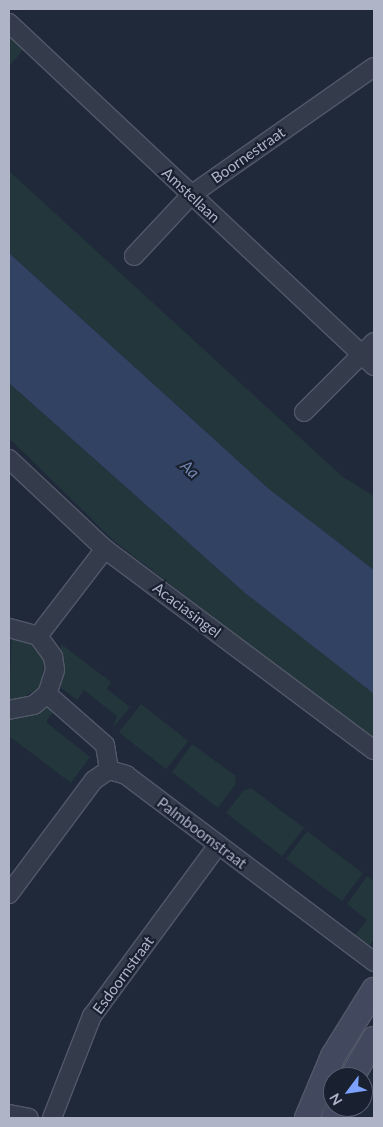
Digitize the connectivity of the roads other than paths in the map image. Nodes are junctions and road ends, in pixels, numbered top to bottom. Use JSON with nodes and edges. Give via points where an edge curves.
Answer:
{"nodes":[{"id":1,"x":9,"y":23,"type":"edge"},
{"id":2,"x":374,"y":67,"type":"edge"},
{"id":3,"x":191,"y":195,"type":"junction"},
{"id":4,"x":134,"y":256,"type":"dead end"},
{"id":5,"x":374,"y":342,"type":"edge"},
{"id":6,"x":359,"y":353,"type":"junction"},
{"id":7,"x":374,"y":366,"type":"edge"},
{"id":8,"x":304,"y":412,"type":"dead end"},
{"id":9,"x":9,"y":459,"type":"edge"},
{"id":10,"x":105,"y":549,"type":"junction"},
{"id":11,"x":9,"y":628,"type":"edge"},
{"id":12,"x":38,"y":636,"type":"junction"},
{"id":13,"x":47,"y":694,"type":"junction"},
{"id":14,"x":9,"y":710,"type":"edge"},
{"id":15,"x":374,"y":750,"type":"edge"},
{"id":16,"x":109,"y":770,"type":"junction"},
{"id":17,"x":218,"y":845,"type":"junction"},
{"id":18,"x":9,"y":894,"type":"edge"},
{"id":19,"x":374,"y":962,"type":"edge"},
{"id":20,"x":374,"y":990,"type":"edge"},
{"id":21,"x":374,"y":1039,"type":"edge"},
{"id":22,"x":358,"y":1067,"type":"edge"},
{"id":23,"x":9,"y":1114,"type":"edge"},
{"id":24,"x":29,"y":1118,"type":"edge"},
{"id":25,"x":52,"y":1118,"type":"edge"},
{"id":26,"x":307,"y":1118,"type":"edge"}],
"edges":[{"from":1,"to":3,"type":"street","name":"Amstellaan"},
{"from":2,"to":3,"type":"street","name":"Boornestraat"},
{"from":3,"to":4,"type":"street","name":"Boornestraat"},
{"from":3,"to":6,"type":"street","name":"Amstellaan"},
{"from":5,"to":6,"type":"street"},
{"from":6,"to":7,"type":"street","name":"Amstellaan"},
{"from":6,"to":8,"type":"street"},
{"from":9,"to":10,"type":"street","name":"Acaciasingel"},
{"from":10,"to":12,"type":"street"},
{"from":10,"to":15,"type":"street","name":"Acaciasingel"},
{"from":11,"to":12,"type":"street"},
{"from":12,"to":13,"type":"street","via":[[53,657],[55,670]]},
{"from":13,"to":14,"type":"street","via":[[34,705]]},
{"from":13,"to":16,"type":"street","via":[[101,740],[110,755]]},
{"from":16,"to":17,"type":"street","name":"Palmboomstraat","via":[[126,775]]},
{"from":16,"to":18,"type":"street","via":[[94,780]]},
{"from":17,"to":19,"type":"street","name":"Palmboomstraat"},
{"from":17,"to":25,"type":"street","name":"Esdoornstraat","via":[[92,1016]]},
{"from":20,"to":26,"type":"main road","via":[[333,1056]]},
{"from":21,"to":22,"type":"main road"},
{"from":23,"to":24,"type":"street"}]}
